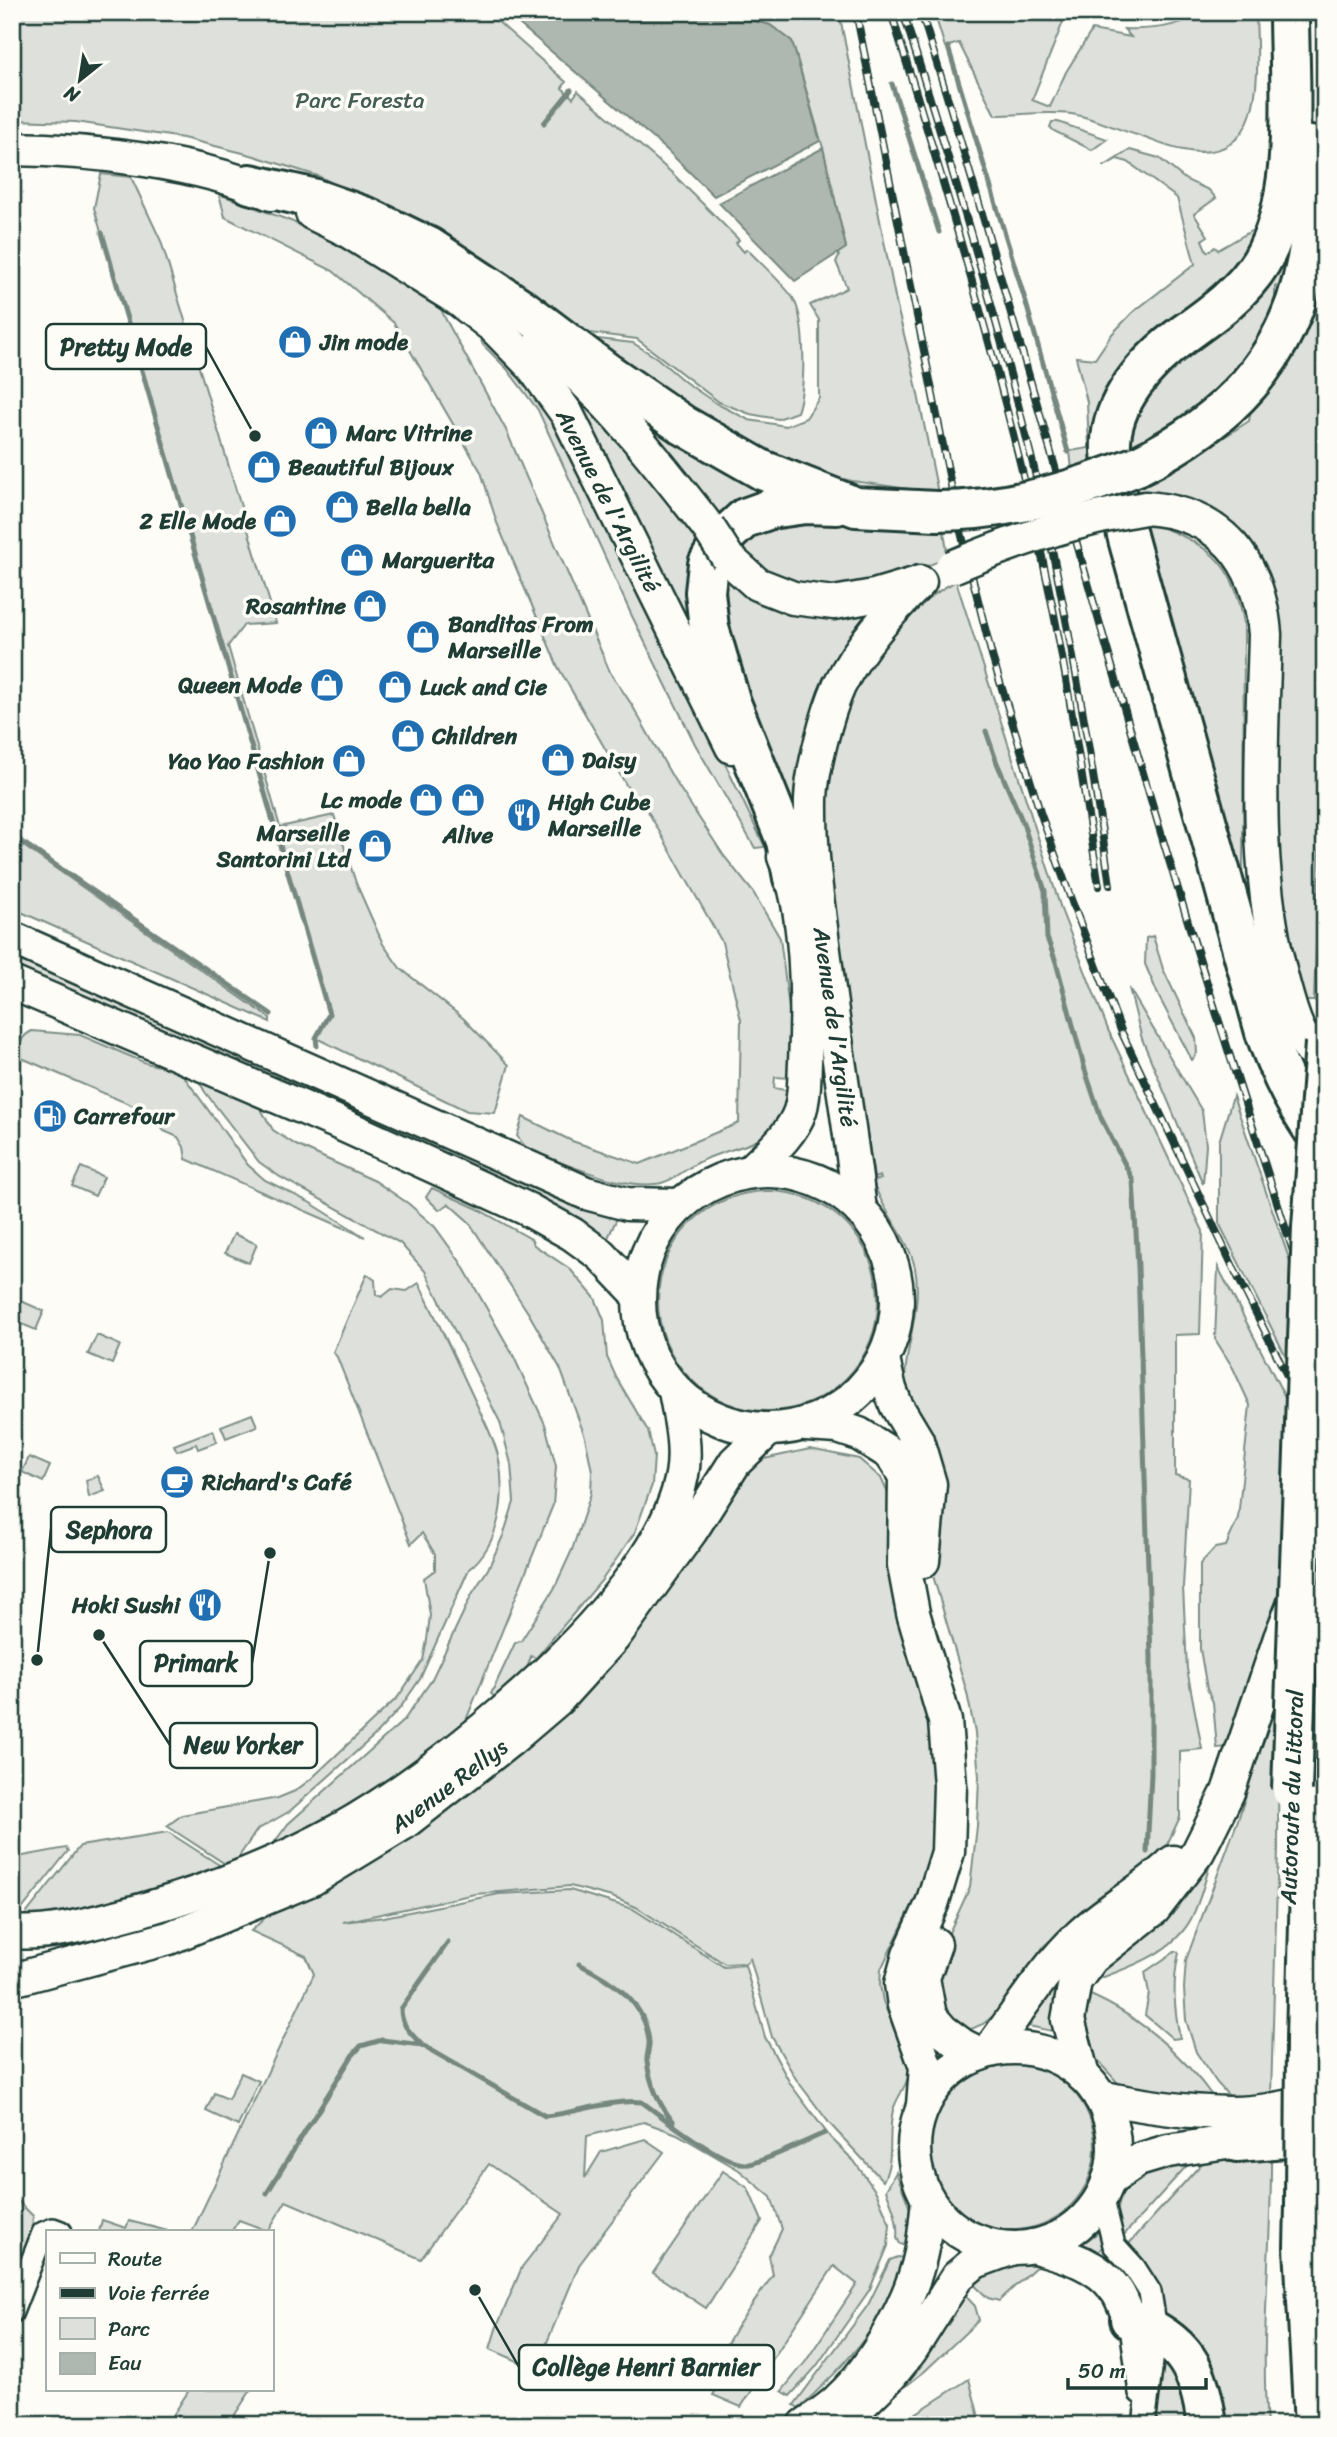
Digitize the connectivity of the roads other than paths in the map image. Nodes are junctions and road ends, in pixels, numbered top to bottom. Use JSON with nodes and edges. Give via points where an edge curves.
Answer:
{"nodes":[{"id":1,"x":1289,"y":12,"type":"edge"},
{"id":2,"x":1305,"y":12,"type":"edge"},
{"id":3,"x":12,"y":149,"type":"edge"},
{"id":4,"x":250,"y":184,"type":"junction"},
{"id":5,"x":343,"y":228,"type":"junction"},
{"id":6,"x":856,"y":507,"type":"junction"},
{"id":7,"x":920,"y":582,"type":"junction"},
{"id":8,"x":793,"y":877,"type":"junction"},
{"id":9,"x":12,"y":938,"type":"edge"},
{"id":10,"x":12,"y":983,"type":"edge"},
{"id":11,"x":1325,"y":1044,"type":"edge"},
{"id":12,"x":1325,"y":1065,"type":"edge"},
{"id":13,"x":1325,"y":1147,"type":"edge"},
{"id":14,"x":750,"y":1172,"type":"junction"},
{"id":15,"x":680,"y":1205,"type":"junction"},
{"id":16,"x":860,"y":1210,"type":"junction"},
{"id":17,"x":638,"y":1294,"type":"junction"},
{"id":18,"x":883,"y":1360,"type":"junction"},
{"id":19,"x":675,"y":1391,"type":"junction"},
{"id":20,"x":804,"y":1424,"type":"junction"},
{"id":21,"x":768,"y":1430,"type":"junction"},
{"id":22,"x":1325,"y":1527,"type":"edge"},
{"id":23,"x":1325,"y":1552,"type":"edge"},
{"id":24,"x":1228,"y":1792,"type":"junction"},
{"id":25,"x":1311,"y":1806,"type":"edge"},
{"id":26,"x":12,"y":1932,"type":"edge"},
{"id":27,"x":12,"y":1980,"type":"edge"},
{"id":28,"x":1325,"y":1993,"type":"edge"},
{"id":29,"x":1310,"y":2043,"type":"edge"},
{"id":30,"x":985,"y":2053,"type":"junction"},
{"id":31,"x":1091,"y":2086,"type":"junction"},
{"id":32,"x":1325,"y":2099,"type":"edge"},
{"id":33,"x":923,"y":2105,"type":"junction"},
{"id":34,"x":1325,"y":2122,"type":"edge"},
{"id":35,"x":1325,"y":2135,"type":"edge"},
{"id":36,"x":1237,"y":2142,"type":"junction"},
{"id":37,"x":1105,"y":2189,"type":"junction"},
{"id":38,"x":928,"y":2200,"type":"junction"},
{"id":39,"x":1295,"y":2206,"type":"junction"},
{"id":40,"x":46,"y":2232,"type":"edge"},
{"id":41,"x":1023,"y":2247,"type":"junction"},
{"id":42,"x":12,"y":2312,"type":"edge"},
{"id":43,"x":1143,"y":2325,"type":"junction"},
{"id":44,"x":804,"y":2425,"type":"edge"},
{"id":45,"x":840,"y":2425,"type":"edge"},
{"id":46,"x":1144,"y":2425,"type":"edge"},
{"id":47,"x":1207,"y":2425,"type":"edge"},
{"id":48,"x":1290,"y":2425,"type":"edge"},
{"id":49,"x":1314,"y":2425,"type":"edge"}],
"edges":[{"from":1,"to":13,"type":"highway","via":[[1289,166],[1280,220],[1261,262],[1238,290],[1165,348],[1135,381],[1122,403],[1111,448],[1128,539],[1265,1032],[1279,1074]]},
{"from":2,"to":6,"type":"highway","bridge":true,"via":[[1311,204],[1308,257],[1298,297],[1273,353],[1250,385],[1174,448],[1068,491],[975,511]]},
{"from":3,"to":4,"type":"main road","name":"Avenue de l'Argilité","via":[[141,160]]},
{"from":4,"to":5,"type":"main road","name":"Avenue de l'Argilité"},
{"from":4,"to":6,"type":"highway","via":[[312,198],[369,218],[429,247],[683,425],[762,470]]},
{"from":5,"to":7,"type":"main road","bridge":true,"via":[[435,273],[543,344],[645,446],[728,558],[757,584],[793,598],[834,603]]},
{"from":5,"to":8,"type":"main road","name":"Avenue de l'Argilité","via":[[459,300],[495,328],[533,367],[567,414]]},
{"from":6,"to":8,"type":"highway","via":[[805,504],[745,518],[722,539],[708,564],[709,628],[731,703],[786,841]]},
{"from":7,"to":12,"type":"main road","bridge":true,"via":[[988,551],[1104,515],[1146,508],[1182,513],[1219,533],[1244,563],[1263,606],[1260,828],[1268,920],[1298,1032]]},
{"from":7,"to":16,"type":"main road","name":"Avenue de l'Argilité","via":[[877,628],[839,687],[823,730],[811,797],[815,879]]},
{"from":8,"to":14,"type":"main road","name":"Avenue de l'Argilité","via":[[807,1021],[800,1111],[784,1138]]},
{"from":9,"to":15,"type":"main road","via":[[586,1193],[627,1204]]},
{"from":10,"to":17,"type":"main road","via":[[527,1209],[601,1255]]},
{"from":11,"to":25,"type":"highway","name":"Autoroute du Littoral","bridge":true,"via":[[1312,1227]]},
{"from":14,"to":15,"type":"main road","via":[[724,1178]]},
{"from":14,"to":16,"type":"main road","via":[[790,1173],[815,1181]]},
{"from":15,"to":17,"type":"main road","via":[[658,1230],[644,1261]]},
{"from":16,"to":18,"type":"main road","via":[[880,1236],[892,1265],[897,1298],[894,1330]]},
{"from":17,"to":19,"type":"main road","via":[[641,1329],[654,1362]]},
{"from":18,"to":20,"type":"main road","via":[[863,1389],[836,1410]]},
{"from":18,"to":30,"type":"main road","via":[[896,1405],[917,1440],[930,1484],[921,1578],[931,1630],[960,1714],[970,1776],[969,1821],[957,1883],[924,1985],[930,2016],[943,2031],[962,2045]]},
{"from":19,"to":21,"type":"main road","via":[[703,1412],[734,1426]]},
{"from":19,"to":26,"type":"main road","name":"Avenue Rellys","via":[[683,1436],[683,1474],[659,1536],[619,1595],[564,1656],[481,1730],[409,1787],[338,1831],[239,1877],[155,1907],[77,1927]]},
{"from":20,"to":21,"type":"main road"},
{"from":20,"to":33,"type":"main road","via":[[859,1434],[891,1454],[905,1476],[904,1564],[912,1613],[946,1721],[950,1785],[948,1852],[901,1984],[926,2067]]},
{"from":21,"to":27,"type":"main road","name":"Avenue Rellys","via":[[735,1462],[614,1637],[557,1700],[404,1823],[312,1879],[169,1938]]},
{"from":22,"to":24,"type":"main road","via":[[1280,1638]]},
{"from":23,"to":25,"type":"highway","name":"Autoroute du Littoral"},
{"from":24,"to":30,"type":"main road","via":[[1161,1874],[1080,1934]]},
{"from":24,"to":31,"type":"main road","via":[[1198,1852],[1154,1909],[1092,1958],[1075,1981],[1068,2020]]},
{"from":25,"to":29,"type":"highway","name":"Autoroute du Littoral"},
{"from":28,"to":29,"type":"highway"},
{"from":29,"to":39,"type":"highway","name":"Autoroute du Littoral"},
{"from":30,"to":31,"type":"main road","via":[[1017,2048],[1041,2052],[1063,2061]]},
{"from":30,"to":33,"type":"main road","via":[[957,2066],[937,2083]]},
{"from":31,"to":32,"type":"main road","via":[[1151,2108],[1229,2113]]},
{"from":31,"to":37,"type":"main road","via":[[1111,2124],[1114,2153]]},
{"from":33,"to":38,"type":"main road","via":[[915,2129],[914,2154]]},
{"from":34,"to":36,"type":"main road"},
{"from":35,"to":36,"type":"highway"},
{"from":36,"to":37,"type":"main road","via":[[1138,2160]]},
{"from":37,"to":41,"type":"main road","via":[[1089,2215],[1073,2229],[1054,2240]]},
{"from":37,"to":43,"type":"street","via":[[1114,2245],[1150,2292]]},
{"from":38,"to":41,"type":"main road","via":[[945,2221],[965,2235],[988,2245]]},
{"from":38,"to":44,"type":"main road","via":[[912,2285],[888,2333],[840,2398]]},
{"from":39,"to":48,"type":"highway","name":"Autoroute du Littoral"},
{"from":39,"to":49,"type":"highway","name":"Autoroute du Littoral","via":[[1306,2286]]},
{"from":40,"to":42,"type":"street"},
{"from":41,"to":43,"type":"main road","via":[[1080,2261],[1098,2272]]},
{"from":41,"to":45,"type":"main road","via":[[975,2262],[957,2277],[911,2350]]},
{"from":43,"to":46,"type":"street"},
{"from":43,"to":47,"type":"highway","via":[[1169,2338],[1196,2374]]}]}
